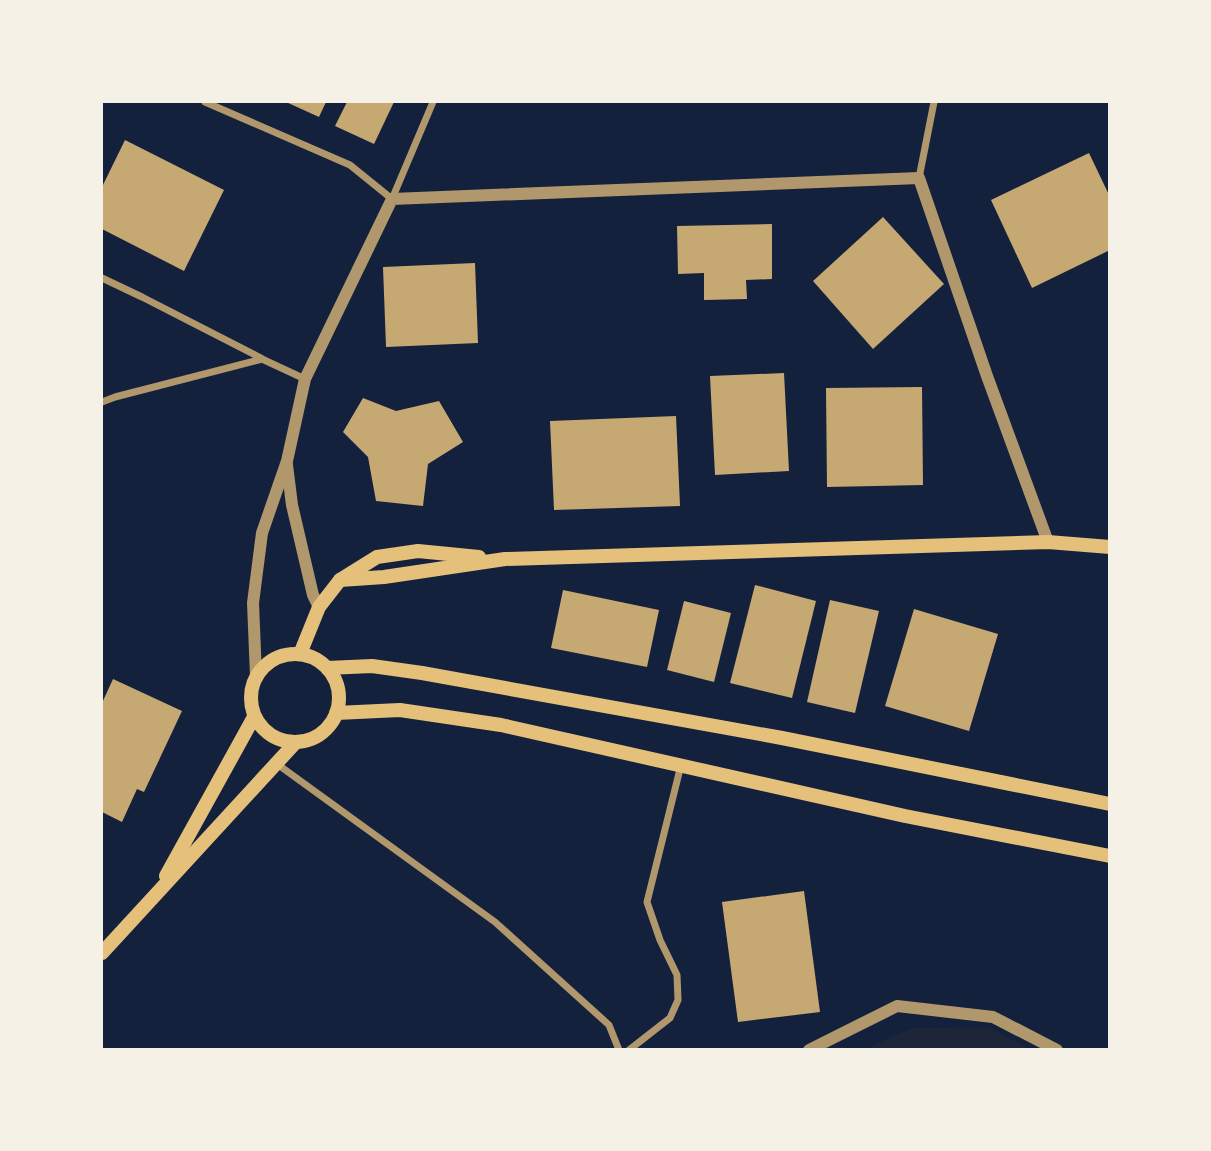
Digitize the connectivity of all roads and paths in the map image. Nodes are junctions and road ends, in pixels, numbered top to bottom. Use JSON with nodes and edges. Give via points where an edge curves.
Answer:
{"nodes":[{"id":1,"x":205,"y":102,"type":"edge"},
{"id":2,"x":433,"y":102,"type":"edge"},
{"id":3,"x":934,"y":102,"type":"edge"},
{"id":4,"x":919,"y":178,"type":"junction"},
{"id":5,"x":392,"y":199,"type":"junction"},
{"id":6,"x":102,"y":278,"type":"edge"},
{"id":7,"x":262,"y":359,"type":"junction"},
{"id":8,"x":304,"y":379,"type":"junction"},
{"id":9,"x":102,"y":402,"type":"edge"},
{"id":10,"x":287,"y":461,"type":"junction"},
{"id":11,"x":1048,"y":542,"type":"junction"},
{"id":12,"x":1110,"y":547,"type":"edge"},
{"id":13,"x":319,"y":607,"type":"junction"},
{"id":14,"x":300,"y":654,"type":"junction"},
{"id":15,"x":327,"y":668,"type":"junction"},
{"id":16,"x":256,"y":676,"type":"junction"},
{"id":17,"x":336,"y":713,"type":"junction"},
{"id":18,"x":254,"y":717,"type":"junction"},
{"id":19,"x":296,"y":742,"type":"junction"},
{"id":20,"x":276,"y":764,"type":"junction"},
{"id":21,"x":681,"y":765,"type":"junction"},
{"id":22,"x":1110,"y":804,"type":"edge"},
{"id":23,"x":1110,"y":856,"type":"edge"},
{"id":24,"x":153,"y":898,"type":"junction"},
{"id":25,"x":102,"y":953,"type":"edge"},
{"id":26,"x":620,"y":1049,"type":"edge"},
{"id":27,"x":629,"y":1049,"type":"edge"},
{"id":28,"x":809,"y":1049,"type":"edge"},
{"id":29,"x":1057,"y":1049,"type":"edge"}],
"edges":[{"from":1,"to":5,"type":"street","via":[[350,165]]},
{"from":2,"to":5,"type":"street"},
{"from":3,"to":4,"type":"street"},
{"from":4,"to":5,"type":"street"},
{"from":4,"to":11,"type":"street"},
{"from":5,"to":8,"type":"street"},
{"from":6,"to":7,"type":"street"},
{"from":7,"to":8,"type":"street"},
{"from":7,"to":9,"type":"street"},
{"from":8,"to":10,"type":"street"},
{"from":10,"to":13,"type":"street","via":[[292,505]]},
{"from":10,"to":16,"type":"street","via":[[262,533],[253,603]]},
{"from":11,"to":12,"type":"main road"},
{"from":11,"to":13,"type":"main road","via":[[505,559],[418,551],[377,557],[340,580]]},
{"from":13,"to":14,"type":"main road"},
{"from":14,"to":15,"type":"main road"},
{"from":14,"to":16,"type":"main road","via":[[271,661]]},
{"from":15,"to":17,"type":"main road","via":[[338,689]]},
{"from":15,"to":22,"type":"main road","via":[[372,666],[422,673]]},
{"from":16,"to":18,"type":"main road","via":[[251,689]]},
{"from":17,"to":19,"type":"main road","via":[[321,734]]},
{"from":17,"to":21,"type":"main road","via":[[400,710],[451,717]]},
{"from":18,"to":19,"type":"main road","via":[[271,736]]},
{"from":18,"to":24,"type":"main road"},
{"from":19,"to":20,"type":"main road"},
{"from":20,"to":24,"type":"main road"},
{"from":20,"to":26,"type":"street","via":[[495,922],[609,1025]]},
{"from":21,"to":23,"type":"main road"},
{"from":21,"to":27,"type":"street","via":[[647,902],[677,975],[678,1000],[670,1018]]},
{"from":24,"to":25,"type":"main road"},
{"from":28,"to":29,"type":"street","via":[[897,1006],[993,1017]]}]}
